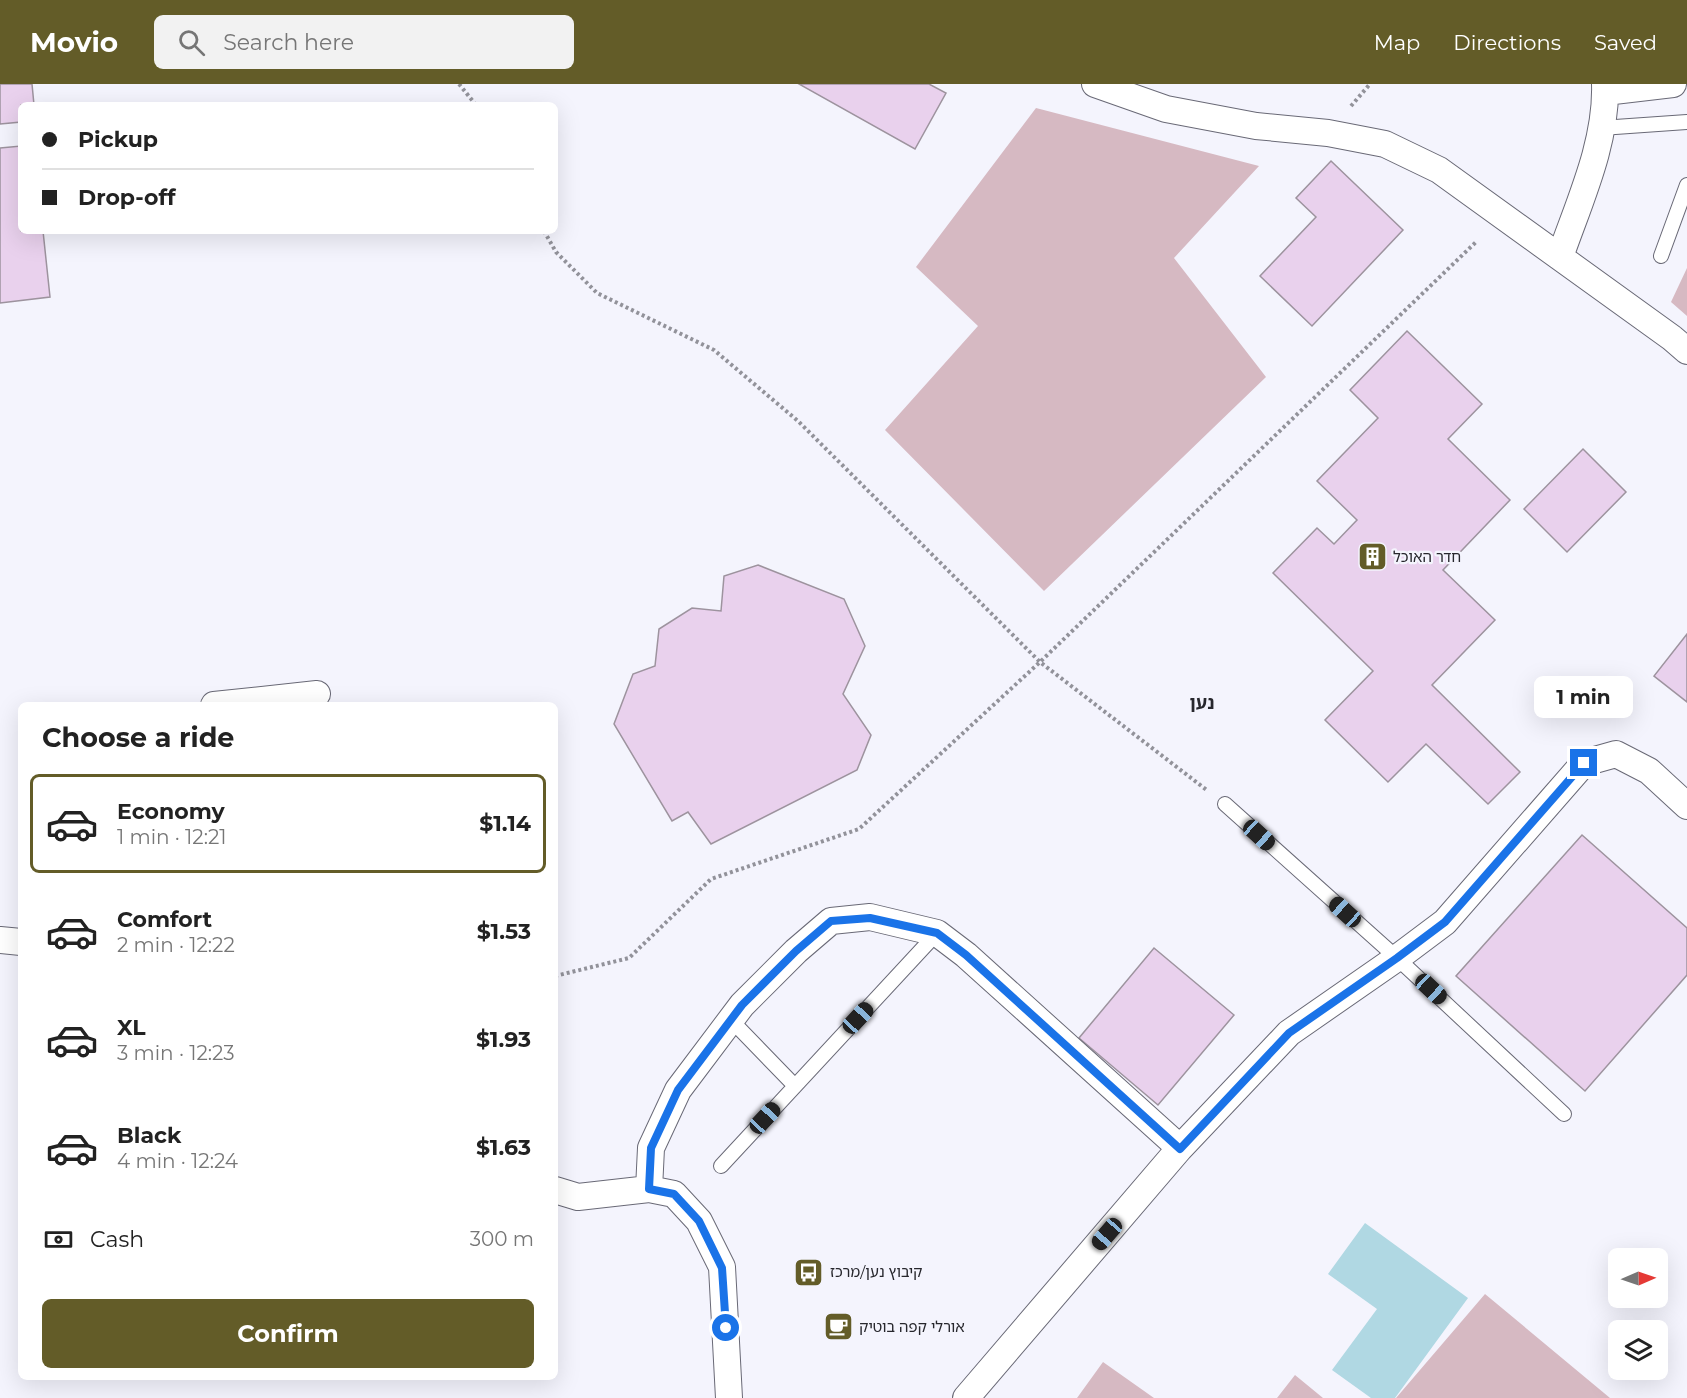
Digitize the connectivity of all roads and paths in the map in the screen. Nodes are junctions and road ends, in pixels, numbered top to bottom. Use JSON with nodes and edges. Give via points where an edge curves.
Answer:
{"nodes":[{"id":1,"x":459,"y":84,"type":"edge"},
{"id":2,"x":1095,"y":84,"type":"edge"},
{"id":3,"x":1673,"y":84,"type":"edge"},
{"id":4,"x":1605,"y":88,"type":"edge"},
{"id":5,"x":474,"y":102,"type":"edge"},
{"id":6,"x":1687,"y":122,"type":"edge"},
{"id":7,"x":1601,"y":128,"type":"junction"},
{"id":8,"x":1687,"y":185,"type":"edge"},
{"id":9,"x":546,"y":234,"type":"edge"},
{"id":10,"x":1477,"y":241,"type":"dead end"},
{"id":11,"x":1661,"y":256,"type":"dead end"},
{"id":12,"x":1560,"y":257,"type":"junction"},
{"id":13,"x":1687,"y":351,"type":"edge"},
{"id":14,"x":1040,"y":662,"type":"junction"},
{"id":15,"x":317,"y":694,"type":"dead end"},
{"id":16,"x":242,"y":702,"type":"edge"},
{"id":17,"x":1225,"y":804,"type":"joint"},
{"id":18,"x":1687,"y":806,"type":"edge"},
{"id":19,"x":937,"y":933,"type":"junction"},
{"id":20,"x":0,"y":940,"type":"edge"},
{"id":21,"x":18,"y":942,"type":"edge"},
{"id":22,"x":1397,"y":958,"type":"junction"},
{"id":23,"x":558,"y":975,"type":"edge"},
{"id":24,"x":731,"y":1020,"type":"junction"},
{"id":25,"x":795,"y":1086,"type":"junction"},
{"id":26,"x":1564,"y":1114,"type":"dead end"},
{"id":27,"x":1180,"y":1149,"type":"junction"},
{"id":28,"x":721,"y":1166,"type":"dead end"},
{"id":29,"x":649,"y":1189,"type":"junction"},
{"id":30,"x":558,"y":1192,"type":"edge"},
{"id":31,"x":976,"y":1394,"type":"edge"},
{"id":32,"x":729,"y":1398,"type":"edge"}],
"edges":[{"from":1,"to":5,"type":"path"},
{"from":2,"to":12,"type":"street","via":[[1166,109],[1385,144],[1439,170]]},
{"from":3,"to":4,"type":"street"},
{"from":4,"to":7,"type":"street"},
{"from":6,"to":7,"type":"lane"},
{"from":7,"to":12,"type":"street"},
{"from":8,"to":11,"type":"lane"},
{"from":9,"to":14,"type":"path","via":[[556,252],[597,293],[714,350],[798,421]]},
{"from":10,"to":14,"type":"path"},
{"from":12,"to":13,"type":"street"},
{"from":14,"to":17,"type":"path"},
{"from":14,"to":23,"type":"path","via":[[859,829],[711,879],[629,958]]},
{"from":15,"to":16,"type":"street"},
{"from":17,"to":22,"type":"lane"},
{"from":18,"to":22,"type":"street","via":[[1649,771],[1616,754],[1584,763],[1445,922]]},
{"from":19,"to":24,"type":"street","via":[[870,918],[831,921],[796,951]]},
{"from":19,"to":25,"type":"lane"},
{"from":19,"to":27,"type":"street"},
{"from":20,"to":21,"type":"street"},
{"from":22,"to":26,"type":"lane"},
{"from":22,"to":27,"type":"street","via":[[1289,1033]]},
{"from":24,"to":25,"type":"lane"},
{"from":24,"to":29,"type":"street","via":[[678,1090],[651,1148]]},
{"from":25,"to":28,"type":"lane"},
{"from":27,"to":31,"type":"street"},
{"from":29,"to":30,"type":"street","via":[[578,1197]]},
{"from":29,"to":32,"type":"street","via":[[674,1194],[699,1221],[722,1268]]}]}
